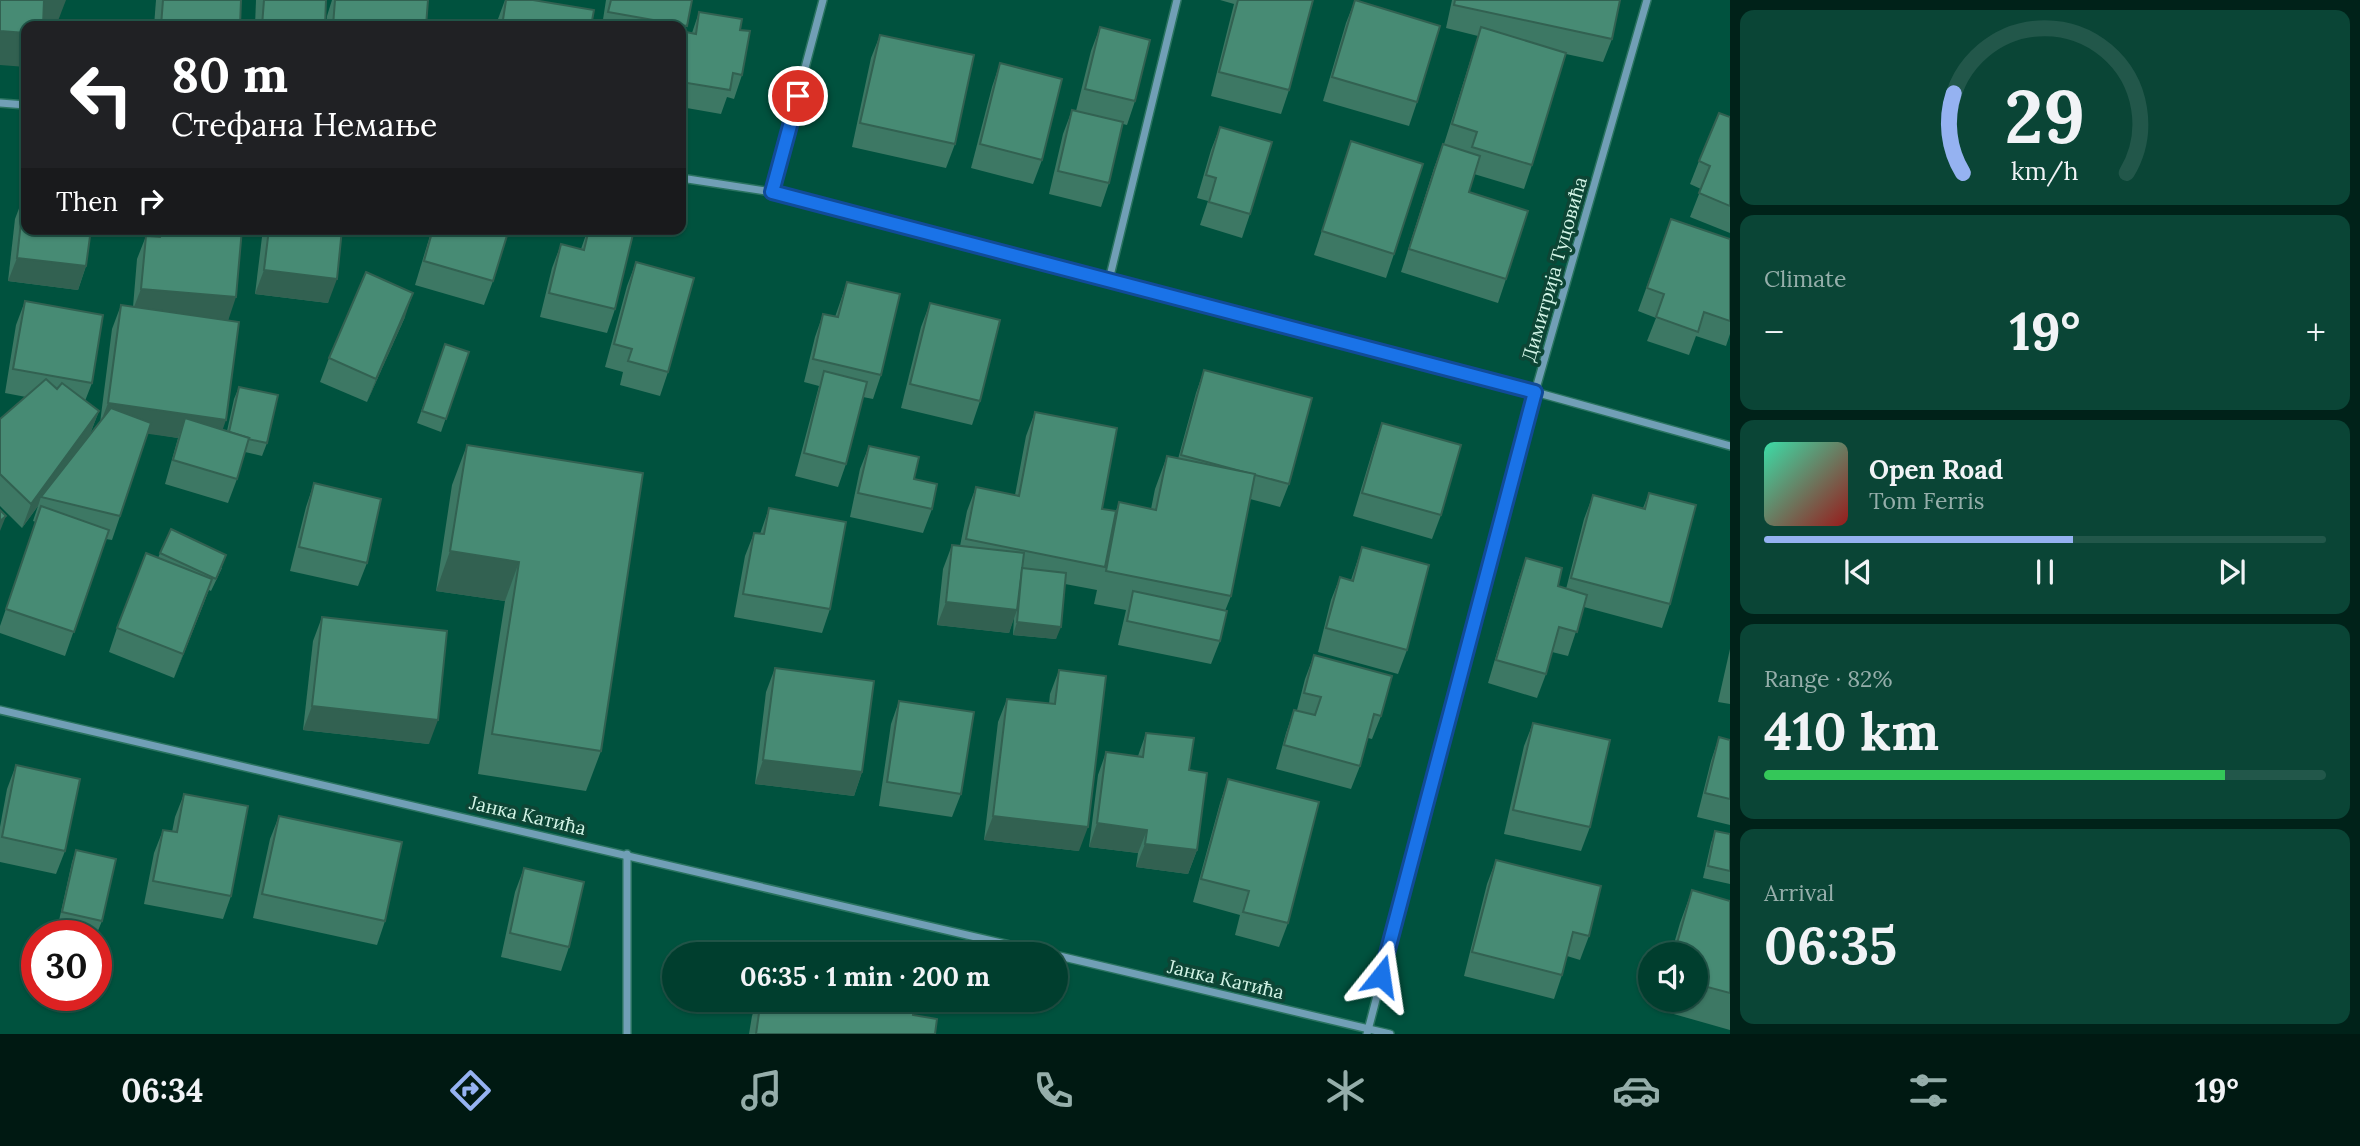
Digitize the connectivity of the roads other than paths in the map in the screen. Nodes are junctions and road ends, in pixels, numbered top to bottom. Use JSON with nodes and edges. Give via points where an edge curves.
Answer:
{"nodes":[{"id":1,"x":823,"y":0,"type":"edge"},
{"id":2,"x":1177,"y":0,"type":"edge"},
{"id":3,"x":1647,"y":0,"type":"edge"},
{"id":4,"x":0,"y":103,"type":"edge"},
{"id":5,"x":21,"y":105,"type":"edge"},
{"id":6,"x":686,"y":179,"type":"edge"},
{"id":7,"x":772,"y":192,"type":"junction"},
{"id":8,"x":1109,"y":280,"type":"junction"},
{"id":9,"x":1535,"y":392,"type":"junction"},
{"id":10,"x":1730,"y":446,"type":"edge"},
{"id":11,"x":0,"y":710,"type":"edge"},
{"id":12,"x":627,"y":854,"type":"junction"},
{"id":13,"x":998,"y":942,"type":"edge"},
{"id":14,"x":1068,"y":958,"type":"edge"},
{"id":15,"x":1367,"y":1031,"type":"edge"},
{"id":16,"x":627,"y":1034,"type":"edge"},
{"id":17,"x":1390,"y":1034,"type":"edge"}],
"edges":[{"from":1,"to":7,"type":"street"},
{"from":2,"to":8,"type":"street"},
{"from":3,"to":9,"type":"street","name":"Димитрија Туцовића"},
{"from":4,"to":5,"type":"street"},
{"from":6,"to":7,"type":"street"},
{"from":7,"to":8,"type":"street"},
{"from":8,"to":9,"type":"street"},
{"from":9,"to":10,"type":"street"},
{"from":9,"to":15,"type":"street","name":"Димитрија Туцовића"},
{"from":11,"to":12,"type":"street","name":"Јанка Катића"},
{"from":12,"to":13,"type":"street","name":"Јанка Катића"},
{"from":12,"to":16,"type":"street"},
{"from":14,"to":15,"type":"street","name":"Јанка Катића"},
{"from":15,"to":17,"type":"street","name":"Јанка Катића"}]}
